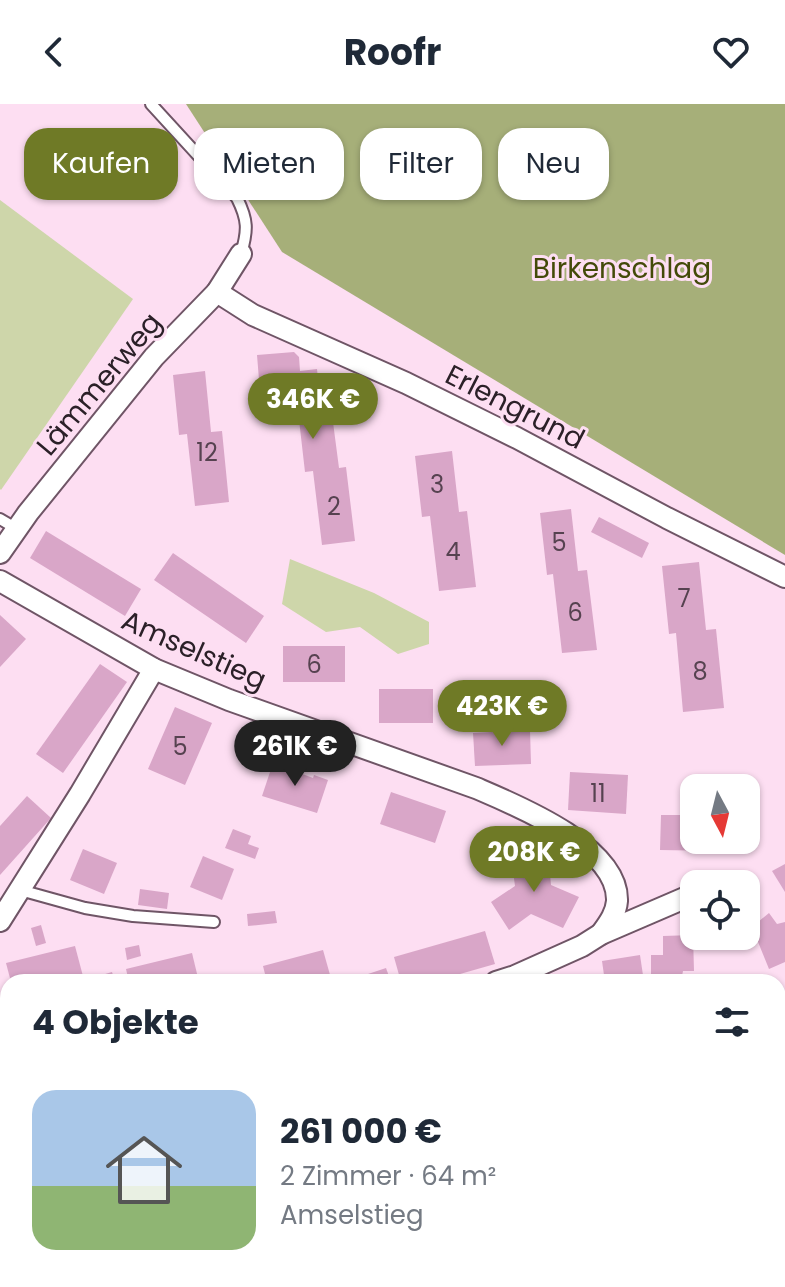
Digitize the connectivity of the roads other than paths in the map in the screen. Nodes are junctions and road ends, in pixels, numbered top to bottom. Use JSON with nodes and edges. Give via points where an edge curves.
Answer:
{"nodes":[{"id":1,"x":151,"y":104,"type":"edge"},
{"id":2,"x":241,"y":254,"type":"joint"},
{"id":3,"x":217,"y":292,"type":"junction"},
{"id":4,"x":8,"y":524,"type":"edge"},
{"id":5,"x":0,"y":553,"type":"edge"},
{"id":6,"x":785,"y":577,"type":"edge"},
{"id":7,"x":0,"y":581,"type":"edge"},
{"id":8,"x":154,"y":669,"type":"junction"},
{"id":9,"x":20,"y":890,"type":"junction"},
{"id":10,"x":680,"y":900,"type":"edge"},
{"id":11,"x":0,"y":921,"type":"edge"},
{"id":12,"x":214,"y":922,"type":"dead end"},
{"id":13,"x":601,"y":934,"type":"junction"},
{"id":14,"x":519,"y":974,"type":"edge"}],
"edges":[{"from":1,"to":2,"type":"lane","via":[[237,198],[247,222]]},
{"from":2,"to":3,"type":"street","name":"Lämmerweg"},
{"from":3,"to":4,"type":"street","name":"Lämmerweg"},
{"from":3,"to":6,"type":"street","name":"Erlengrund","via":[[253,315],[406,383]]},
{"from":4,"to":5,"type":"street","name":"Lämmerweg"},
{"from":7,"to":8,"type":"street","name":"Amselstieg"},
{"from":8,"to":9,"type":"street"},
{"from":8,"to":13,"type":"street","name":"Amselstieg","via":[[476,788],[576,839],[595,853],[616,886],[613,917]]},
{"from":9,"to":11,"type":"street"},
{"from":9,"to":12,"type":"lane","via":[[133,916]]},
{"from":10,"to":13,"type":"street"},
{"from":13,"to":14,"type":"street"}]}
